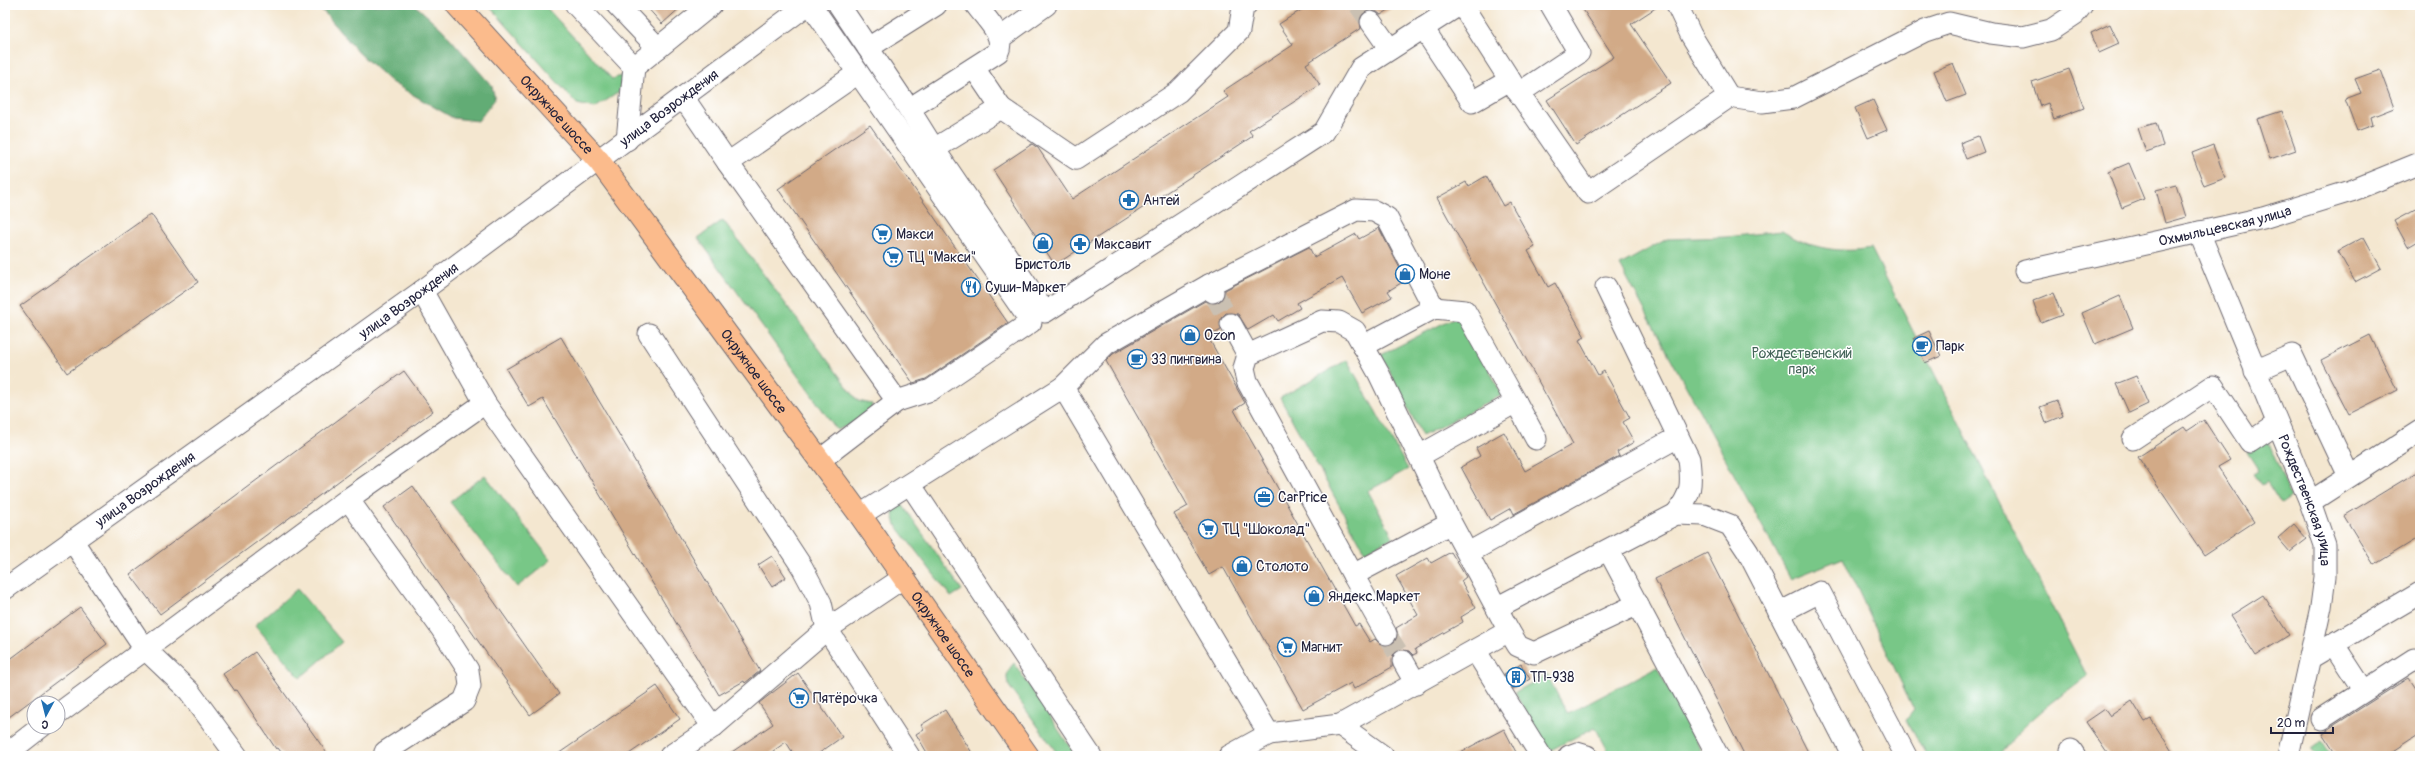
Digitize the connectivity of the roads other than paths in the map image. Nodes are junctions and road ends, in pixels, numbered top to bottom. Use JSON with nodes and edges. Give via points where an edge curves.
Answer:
{"nodes":[{"id":1,"x":457,"y":5,"type":"edge"},
{"id":2,"x":576,"y":5,"type":"edge"},
{"id":3,"x":617,"y":5,"type":"edge"},
{"id":4,"x":711,"y":5,"type":"edge"},
{"id":5,"x":808,"y":5,"type":"edge"},
{"id":6,"x":811,"y":5,"type":"edge"},
{"id":7,"x":839,"y":5,"type":"edge"},
{"id":8,"x":936,"y":5,"type":"edge"},
{"id":9,"x":976,"y":5,"type":"edge"},
{"id":10,"x":1046,"y":5,"type":"edge"},
{"id":11,"x":1246,"y":5,"type":"edge"},
{"id":12,"x":1461,"y":5,"type":"edge"},
{"id":13,"x":1551,"y":5,"type":"edge"},
{"id":14,"x":1677,"y":5,"type":"edge"},
{"id":15,"x":2082,"y":5,"type":"edge"},
{"id":16,"x":1371,"y":22,"type":"tunnel mouth"},
{"id":17,"x":1423,"y":28,"type":"junction"},
{"id":18,"x":1000,"y":38,"type":"junction"},
{"id":19,"x":658,"y":48,"type":"junction"},
{"id":20,"x":868,"y":48,"type":"junction"},
{"id":21,"x":1390,"y":49,"type":"junction"},
{"id":22,"x":634,"y":67,"type":"junction"},
{"id":23,"x":974,"y":68,"type":"junction"},
{"id":24,"x":858,"y":73,"type":"junction"},
{"id":25,"x":1514,"y":87,"type":"junction"},
{"id":26,"x":1729,"y":97,"type":"junction"},
{"id":27,"x":683,"y":98,"type":"junction"},
{"id":28,"x":909,"y":108,"type":"junction"},
{"id":29,"x":1001,"y":108,"type":"junction"},
{"id":30,"x":627,"y":140,"type":"junction"},
{"id":31,"x":934,"y":149,"type":"junction"},
{"id":32,"x":599,"y":161,"type":"junction"},
{"id":33,"x":728,"y":163,"type":"junction"},
{"id":34,"x":2420,"y":163,"type":"edge"},
{"id":35,"x":2199,"y":232,"type":"junction"},
{"id":36,"x":2025,"y":271,"type":"dead end"},
{"id":37,"x":1606,"y":287,"type":"dead end"},
{"id":38,"x":422,"y":291,"type":"junction"},
{"id":39,"x":1434,"y":308,"type":"junction"},
{"id":40,"x":1231,"y":324,"type":"tunnel mouth"},
{"id":41,"x":649,"y":334,"type":"dead end"},
{"id":42,"x":1363,"y":346,"type":"junction"},
{"id":43,"x":1248,"y":355,"type":"junction"},
{"id":44,"x":2255,"y":371,"type":"junction"},
{"id":45,"x":1063,"y":387,"type":"junction"},
{"id":46,"x":897,"y":401,"type":"junction"},
{"id":47,"x":485,"y":402,"type":"junction"},
{"id":48,"x":1516,"y":402,"type":"junction"},
{"id":49,"x":2277,"y":424,"type":"junction"},
{"id":50,"x":2420,"y":431,"type":"edge"},
{"id":51,"x":1678,"y":437,"type":"junction"},
{"id":52,"x":1536,"y":439,"type":"dead end"},
{"id":53,"x":2133,"y":439,"type":"dead end"},
{"id":54,"x":1419,"y":456,"type":"junction"},
{"id":55,"x":820,"y":460,"type":"junction"},
{"id":56,"x":2349,"y":476,"type":"junction"},
{"id":57,"x":910,"y":484,"type":"junction"},
{"id":58,"x":348,"y":499,"type":"junction"},
{"id":59,"x":2310,"y":502,"type":"junction"},
{"id":60,"x":1676,"y":514,"type":"junction"},
{"id":61,"x":860,"y":515,"type":"junction"},
{"id":62,"x":1452,"y":523,"type":"junction"},
{"id":63,"x":72,"y":540,"type":"junction"},
{"id":64,"x":1609,"y":551,"type":"junction"},
{"id":65,"x":1468,"y":553,"type":"junction"},
{"id":66,"x":1353,"y":575,"type":"junction"},
{"id":67,"x":903,"y":578,"type":"junction"},
{"id":68,"x":5,"y":589,"type":"edge"},
{"id":69,"x":2420,"y":593,"type":"edge"},
{"id":70,"x":1638,"y":604,"type":"junction"},
{"id":71,"x":1498,"y":607,"type":"junction"},
{"id":72,"x":1779,"y":613,"type":"junction"},
{"id":73,"x":827,"y":629,"type":"junction"},
{"id":74,"x":1509,"y":631,"type":"junction"},
{"id":75,"x":1386,"y":634,"type":"tunnel mouth"},
{"id":76,"x":2334,"y":645,"type":"junction"},
{"id":77,"x":144,"y":648,"type":"junction"},
{"id":78,"x":1475,"y":650,"type":"junction"},
{"id":79,"x":2310,"y":658,"type":"junction"},
{"id":80,"x":2414,"y":659,"type":"dead end"},
{"id":81,"x":1403,"y":661,"type":"tunnel mouth"},
{"id":82,"x":1416,"y":684,"type":"junction"},
{"id":83,"x":2364,"y":691,"type":"junction"},
{"id":84,"x":66,"y":708,"type":"edge"},
{"id":85,"x":2321,"y":719,"type":"dead end"},
{"id":86,"x":1340,"y":725,"type":"junction"},
{"id":87,"x":713,"y":727,"type":"junction"},
{"id":88,"x":1269,"y":734,"type":"junction"},
{"id":89,"x":31,"y":735,"type":"edge"},
{"id":90,"x":5,"y":755,"type":"edge"},
{"id":91,"x":1233,"y":755,"type":"edge"},
{"id":92,"x":237,"y":756,"type":"edge"},
{"id":93,"x":384,"y":756,"type":"edge"},
{"id":94,"x":670,"y":756,"type":"edge"},
{"id":95,"x":909,"y":756,"type":"edge"},
{"id":96,"x":1028,"y":756,"type":"edge"},
{"id":97,"x":1092,"y":756,"type":"edge"},
{"id":98,"x":1383,"y":756,"type":"edge"},
{"id":99,"x":1541,"y":756,"type":"edge"},
{"id":100,"x":1569,"y":756,"type":"edge"},
{"id":101,"x":1587,"y":756,"type":"edge"},
{"id":102,"x":1718,"y":756,"type":"edge"},
{"id":103,"x":1853,"y":756,"type":"edge"},
{"id":104,"x":1906,"y":756,"type":"edge"},
{"id":105,"x":2288,"y":756,"type":"edge"}],
"edges":[{"from":1,"to":32,"type":"main road","name":"Окружное шоссе"},
{"from":2,"to":22,"type":"street"},
{"from":3,"to":19,"type":"street"},
{"from":4,"to":19,"type":"street"},
{"from":5,"to":27,"type":"street","name":"улица Возрождения"},
{"from":6,"to":24,"type":"street"},
{"from":7,"to":20,"type":"street"},
{"from":8,"to":20,"type":"street"},
{"from":9,"to":18,"type":"street"},
{"from":10,"to":18,"type":"street"},
{"from":11,"to":29,"type":"street","via":[[1242,7],[1239,31],[1178,92],[1076,159]]},
{"from":12,"to":17,"type":"street"},
{"from":12,"to":25,"type":"street"},
{"from":13,"to":25,"type":"street","via":[[1579,53]]},
{"from":14,"to":26,"type":"street","via":[[1691,35]]},
{"from":15,"to":26,"type":"street","via":[[2075,14],[2051,30],[2023,37],[1991,34],[1949,23],[1925,31],[1793,98],[1762,102]]},
{"from":16,"to":21,"type":"street"},
{"from":17,"to":21,"type":"street"},
{"from":17,"to":25,"type":"street","via":[[1472,102]]},
{"from":18,"to":23,"type":"street","via":[[1001,46],[998,52]]},
{"from":19,"to":22,"type":"street"},
{"from":20,"to":28,"type":"street"},
{"from":21,"to":31,"type":"street","via":[[1360,68],[1324,132],[1045,312]]},
{"from":22,"to":30,"type":"street"},
{"from":23,"to":28,"type":"street"},
{"from":23,"to":29,"type":"street"},
{"from":24,"to":33,"type":"street"},
{"from":24,"to":46,"type":"street","via":[[1031,322],[931,390]]},
{"from":25,"to":26,"type":"street","via":[[1588,193]]},
{"from":27,"to":30,"type":"street","name":"улица Возрождения"},
{"from":27,"to":33,"type":"street"},
{"from":28,"to":31,"type":"street"},
{"from":29,"to":31,"type":"street"},
{"from":30,"to":32,"type":"street","name":"улица Возрождения"},
{"from":32,"to":38,"type":"street","name":"улица Возрождения"},
{"from":32,"to":55,"type":"main road","name":"Окружное шоссе"},
{"from":33,"to":46,"type":"street"},
{"from":34,"to":35,"type":"street","name":"Охмыльцевская улица","via":[[2350,191],[2263,218]]},
{"from":35,"to":36,"type":"street","name":"Охмыльцевская улица"},
{"from":35,"to":44,"type":"street","name":"Рождественская улица"},
{"from":37,"to":51,"type":"street"},
{"from":38,"to":47,"type":"street"},
{"from":38,"to":63,"type":"street","name":"улица Возрождения"},
{"from":39,"to":42,"type":"street"},
{"from":39,"to":45,"type":"street","via":[[1387,218],[1374,211],[1356,210],[1106,344]]},
{"from":39,"to":48,"type":"street","via":[[1465,312]]},
{"from":40,"to":43,"type":"street"},
{"from":41,"to":73,"type":"street","via":[[802,567],[822,603]]},
{"from":42,"to":43,"type":"street","via":[[1355,331],[1339,322],[1322,321]]},
{"from":42,"to":54,"type":"street"},
{"from":43,"to":66,"type":"street","via":[[1244,368],[1247,381]]},
{"from":44,"to":49,"type":"street","name":"Рождественская улица"},
{"from":44,"to":56,"type":"street","via":[[2292,355]]},
{"from":45,"to":57,"type":"street"},
{"from":45,"to":88,"type":"street"},
{"from":46,"to":55,"type":"street"},
{"from":47,"to":58,"type":"street"},
{"from":47,"to":87,"type":"street"},
{"from":48,"to":52,"type":"street"},
{"from":48,"to":54,"type":"street"},
{"from":49,"to":53,"type":"street","via":[[2250,442],[2213,386]]},
{"from":49,"to":59,"type":"street","name":"Рождественская улица"},
{"from":50,"to":56,"type":"street"},
{"from":51,"to":60,"type":"street","via":[[1689,459],[1692,483],[1687,500]]},
{"from":51,"to":65,"type":"street"},
{"from":54,"to":62,"type":"street"},
{"from":55,"to":61,"type":"main road","name":"Окружное шоссе"},
{"from":56,"to":59,"type":"street"},
{"from":57,"to":61,"type":"street"},
{"from":57,"to":97,"type":"street"},
{"from":58,"to":77,"type":"street"},
{"from":58,"to":93,"type":"street","via":[[442,628],[469,675],[470,686],[464,701],[385,752]]},
{"from":59,"to":79,"type":"street","name":"Рождественская улица","via":[[2326,545],[2324,584]]},
{"from":60,"to":64,"type":"street"},
{"from":60,"to":72,"type":"street","via":[[1704,515],[1730,526],[1748,552]]},
{"from":61,"to":67,"type":"main road","name":"Окружное шоссе"},
{"from":62,"to":65,"type":"street"},
{"from":62,"to":66,"type":"street"},
{"from":63,"to":68,"type":"street","name":"улица Возрождения"},
{"from":63,"to":77,"type":"street"},
{"from":64,"to":70,"type":"street"},
{"from":64,"to":71,"type":"street"},
{"from":65,"to":71,"type":"street"},
{"from":66,"to":75,"type":"street"},
{"from":67,"to":73,"type":"street"},
{"from":67,"to":96,"type":"main road","name":"Окружное шоссе"},
{"from":69,"to":76,"type":"street"},
{"from":70,"to":74,"type":"street","via":[[1534,653],[1518,646]]},
{"from":70,"to":102,"type":"street"},
{"from":71,"to":74,"type":"street"},
{"from":72,"to":103,"type":"street"},
{"from":72,"to":104,"type":"street","via":[[1820,592]]},
{"from":73,"to":87,"type":"street"},
{"from":73,"to":95,"type":"street"},
{"from":74,"to":78,"type":"street"},
{"from":76,"to":79,"type":"street"},
{"from":76,"to":83,"type":"street"},
{"from":77,"to":84,"type":"street"},
{"from":77,"to":92,"type":"street","via":[[189,691]]},
{"from":78,"to":82,"type":"street"},
{"from":78,"to":99,"type":"street"},
{"from":79,"to":105,"type":"street","name":"Рождественская улица"},
{"from":80,"to":83,"type":"street"},
{"from":81,"to":82,"type":"street"},
{"from":82,"to":86,"type":"street"},
{"from":83,"to":85,"type":"street"},
{"from":86,"to":88,"type":"street"},
{"from":86,"to":98,"type":"street"},
{"from":87,"to":94,"type":"street"},
{"from":88,"to":91,"type":"street"},
{"from":89,"to":90,"type":"street"},
{"from":100,"to":101,"type":"street","via":[[1577,752]]}]}
